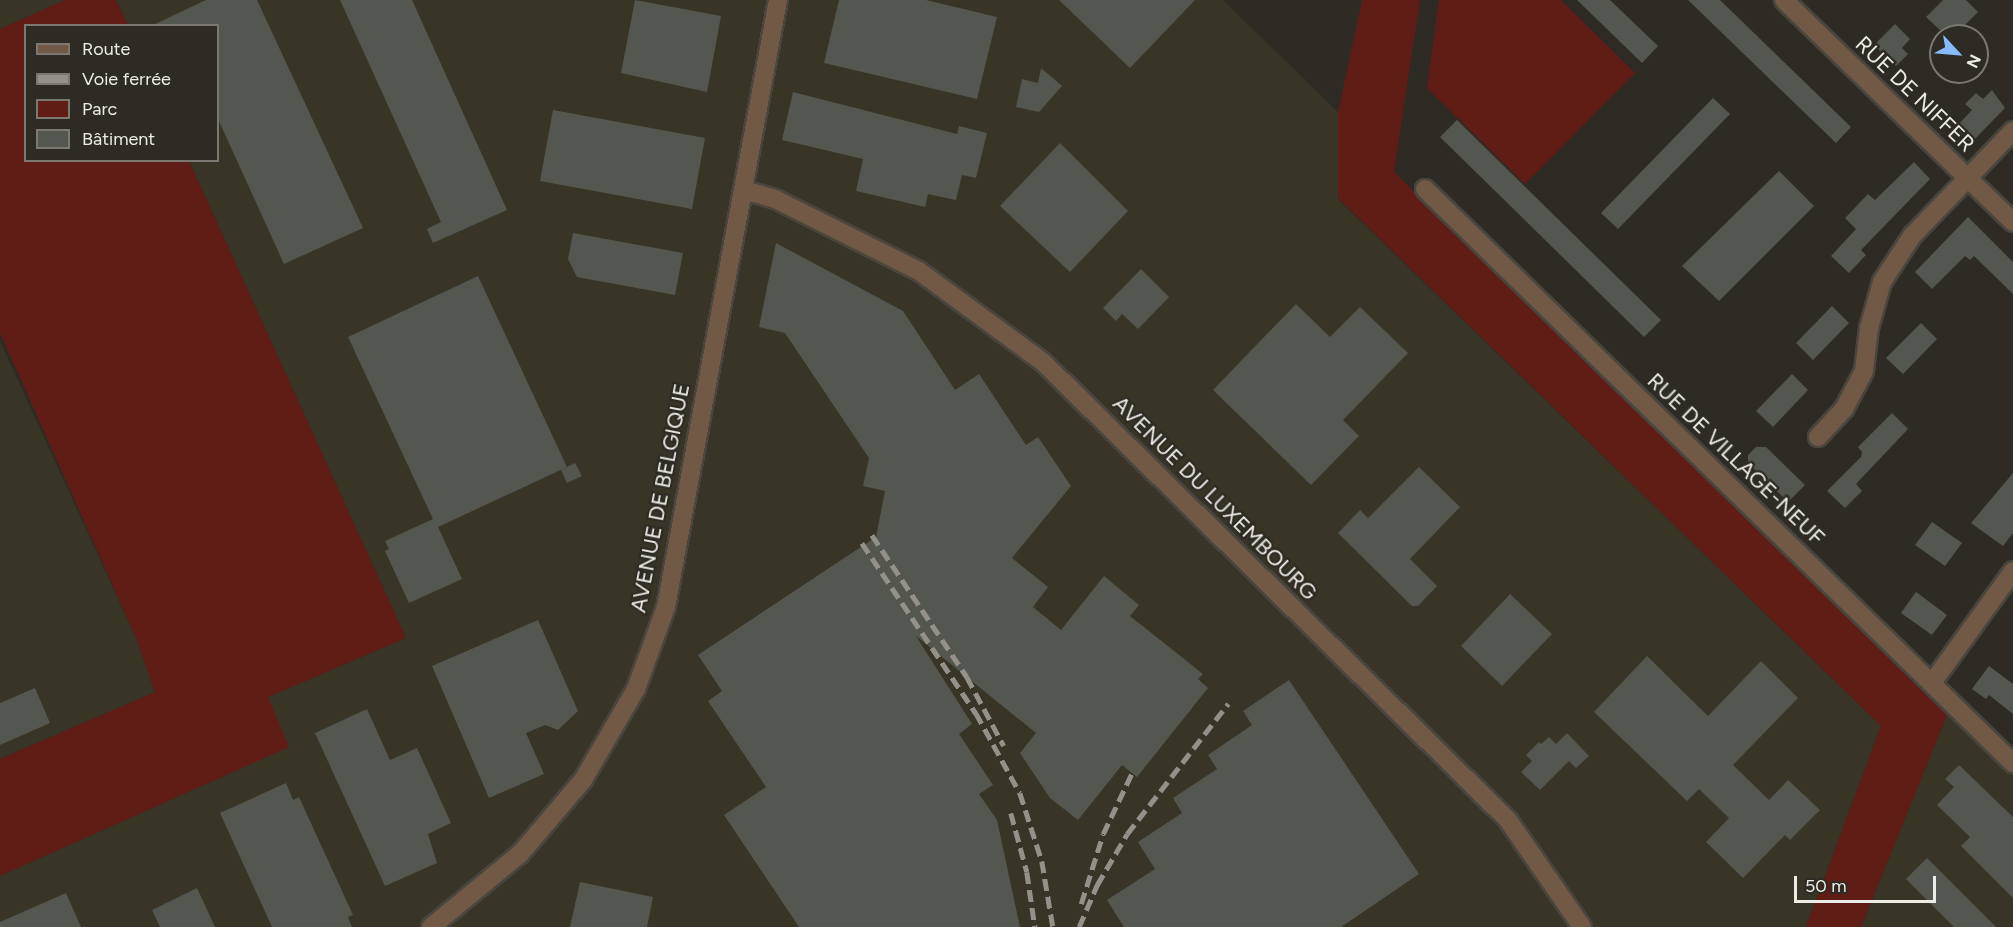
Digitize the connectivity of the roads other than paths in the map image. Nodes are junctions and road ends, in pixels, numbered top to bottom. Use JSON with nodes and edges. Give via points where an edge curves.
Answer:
{"nodes":[{"id":1,"x":778,"y":0,"type":"edge"},
{"id":2,"x":1784,"y":0,"type":"edge"},
{"id":3,"x":2013,"y":131,"type":"edge"},
{"id":4,"x":1967,"y":177,"type":"junction"},
{"id":5,"x":1425,"y":189,"type":"dead end"},
{"id":6,"x":744,"y":190,"type":"junction"},
{"id":7,"x":2013,"y":222,"type":"edge"},
{"id":8,"x":1818,"y":437,"type":"dead end"},
{"id":9,"x":2013,"y":571,"type":"edge"},
{"id":10,"x":1932,"y":683,"type":"junction"},
{"id":11,"x":2013,"y":763,"type":"edge"},
{"id":12,"x":431,"y":927,"type":"edge"},
{"id":13,"x":1582,"y":927,"type":"edge"}],
"edges":[{"from":1,"to":6,"type":"street","name":"AVENUE DE BELGIQUE"},
{"from":2,"to":4,"type":"street","name":"RUE DE NIFFER"},
{"from":3,"to":4,"type":"street"},
{"from":4,"to":7,"type":"street","name":"RUE DE NIFFER"},
{"from":4,"to":8,"type":"street","via":[[1912,236],[1882,282],[1869,328],[1864,371],[1844,409]]},
{"from":5,"to":10,"type":"street","name":"RUE DE VILLAGE-NEUF"},
{"from":6,"to":12,"type":"street","name":"AVENUE DE BELGIQUE","via":[[666,607],[636,689],[583,780],[520,854]]},
{"from":6,"to":13,"type":"street","name":"AVENUE DU LUXEMBOURG","via":[[775,199],[919,271],[1043,362],[1508,820]]},
{"from":9,"to":10,"type":"street"},
{"from":10,"to":11,"type":"street","name":"RUE DE VILLAGE-NEUF"}]}
